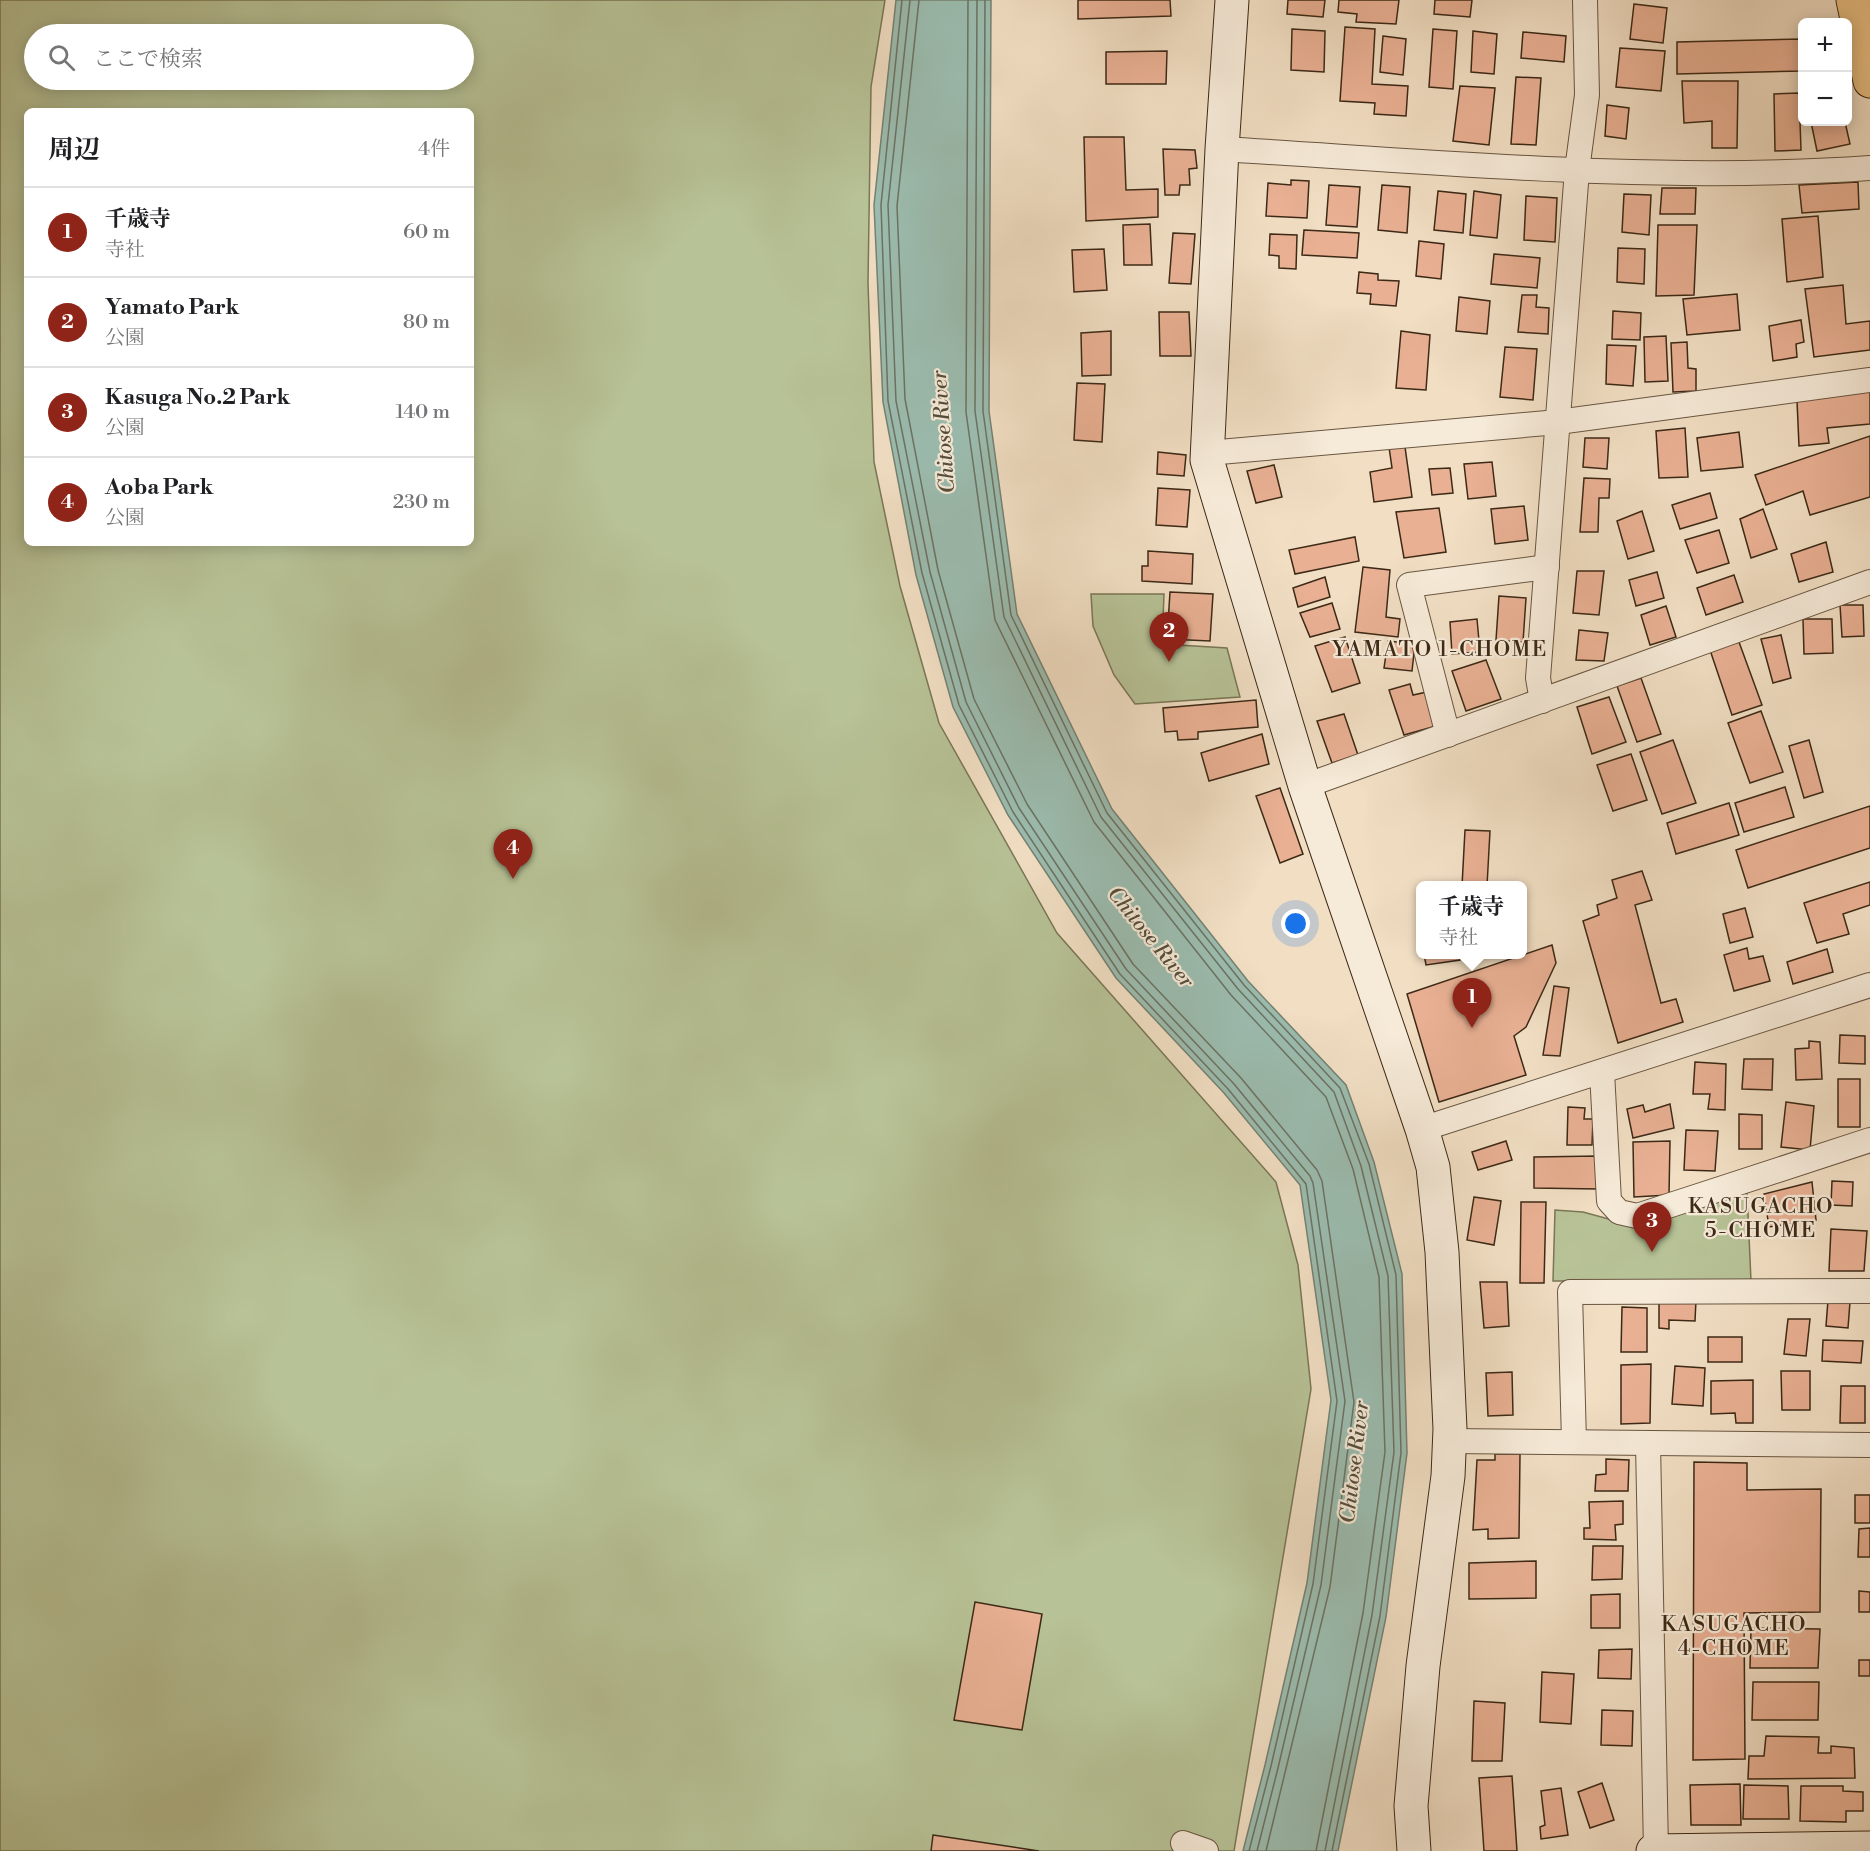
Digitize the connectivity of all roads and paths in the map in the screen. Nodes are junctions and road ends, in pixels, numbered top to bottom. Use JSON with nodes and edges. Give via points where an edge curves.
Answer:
{"nodes":[{"id":1,"x":1232,"y":0,"type":"edge"},
{"id":2,"x":1585,"y":0,"type":"edge"},
{"id":3,"x":1853,"y":0,"type":"edge"},
{"id":4,"x":1870,"y":81,"type":"edge"},
{"id":5,"x":1222,"y":149,"type":"junction"},
{"id":6,"x":1870,"y":168,"type":"edge"},
{"id":7,"x":1577,"y":170,"type":"junction"},
{"id":8,"x":1870,"y":380,"type":"edge"},
{"id":9,"x":1557,"y":422,"type":"junction"},
{"id":10,"x":1208,"y":453,"type":"junction"},
{"id":11,"x":1547,"y":567,"type":"junction"},
{"id":12,"x":1870,"y":582,"type":"edge"},
{"id":13,"x":1542,"y":701,"type":"junction"},
{"id":14,"x":1448,"y":735,"type":"junction"},
{"id":15,"x":1305,"y":786,"type":"junction"},
{"id":16,"x":1870,"y":985,"type":"edge"},
{"id":17,"x":1602,"y":1072,"type":"junction"},
{"id":18,"x":1422,"y":1130,"type":"junction"},
{"id":19,"x":1870,"y":1140,"type":"edge"},
{"id":20,"x":1870,"y":1291,"type":"edge"},
{"id":21,"x":1449,"y":1442,"type":"junction"},
{"id":22,"x":1574,"y":1442,"type":"junction"},
{"id":23,"x":1648,"y":1443,"type":"junction"},
{"id":24,"x":1870,"y":1445,"type":"edge"},
{"id":25,"x":1183,"y":1843,"type":"dead end"},
{"id":26,"x":1870,"y":1848,"type":"edge"},
{"id":27,"x":1206,"y":1851,"type":"edge"},
{"id":28,"x":1414,"y":1851,"type":"edge"},
{"id":29,"x":1655,"y":1851,"type":"edge"}],
"edges":[{"from":1,"to":5,"type":"street"},
{"from":2,"to":7,"type":"street","via":[[1587,94]]},
{"from":3,"to":4,"type":"main road"},
{"from":5,"to":7,"type":"street"},
{"from":5,"to":10,"type":"street"},
{"from":6,"to":7,"type":"street","via":[[1705,175]]},
{"from":7,"to":9,"type":"street"},
{"from":8,"to":9,"type":"street"},
{"from":9,"to":10,"type":"street"},
{"from":9,"to":11,"type":"street"},
{"from":10,"to":15,"type":"street"},
{"from":11,"to":13,"type":"street","via":[[1538,678]]},
{"from":11,"to":14,"type":"street","via":[[1409,585]]},
{"from":12,"to":13,"type":"street"},
{"from":13,"to":14,"type":"street"},
{"from":14,"to":15,"type":"street"},
{"from":15,"to":18,"type":"street"},
{"from":16,"to":17,"type":"street"},
{"from":17,"to":18,"type":"street"},
{"from":17,"to":19,"type":"street","via":[[1609,1201],[1618,1212],[1638,1216]]},
{"from":18,"to":21,"type":"street","via":[[1433,1167],[1442,1252]]},
{"from":20,"to":22,"type":"street","via":[[1570,1292]]},
{"from":21,"to":22,"type":"street"},
{"from":21,"to":28,"type":"street","via":[[1421,1688],[1411,1806]]},
{"from":22,"to":23,"type":"street"},
{"from":23,"to":24,"type":"street"},
{"from":23,"to":29,"type":"street"},
{"from":25,"to":27,"type":"street"},
{"from":26,"to":29,"type":"street"}]}
